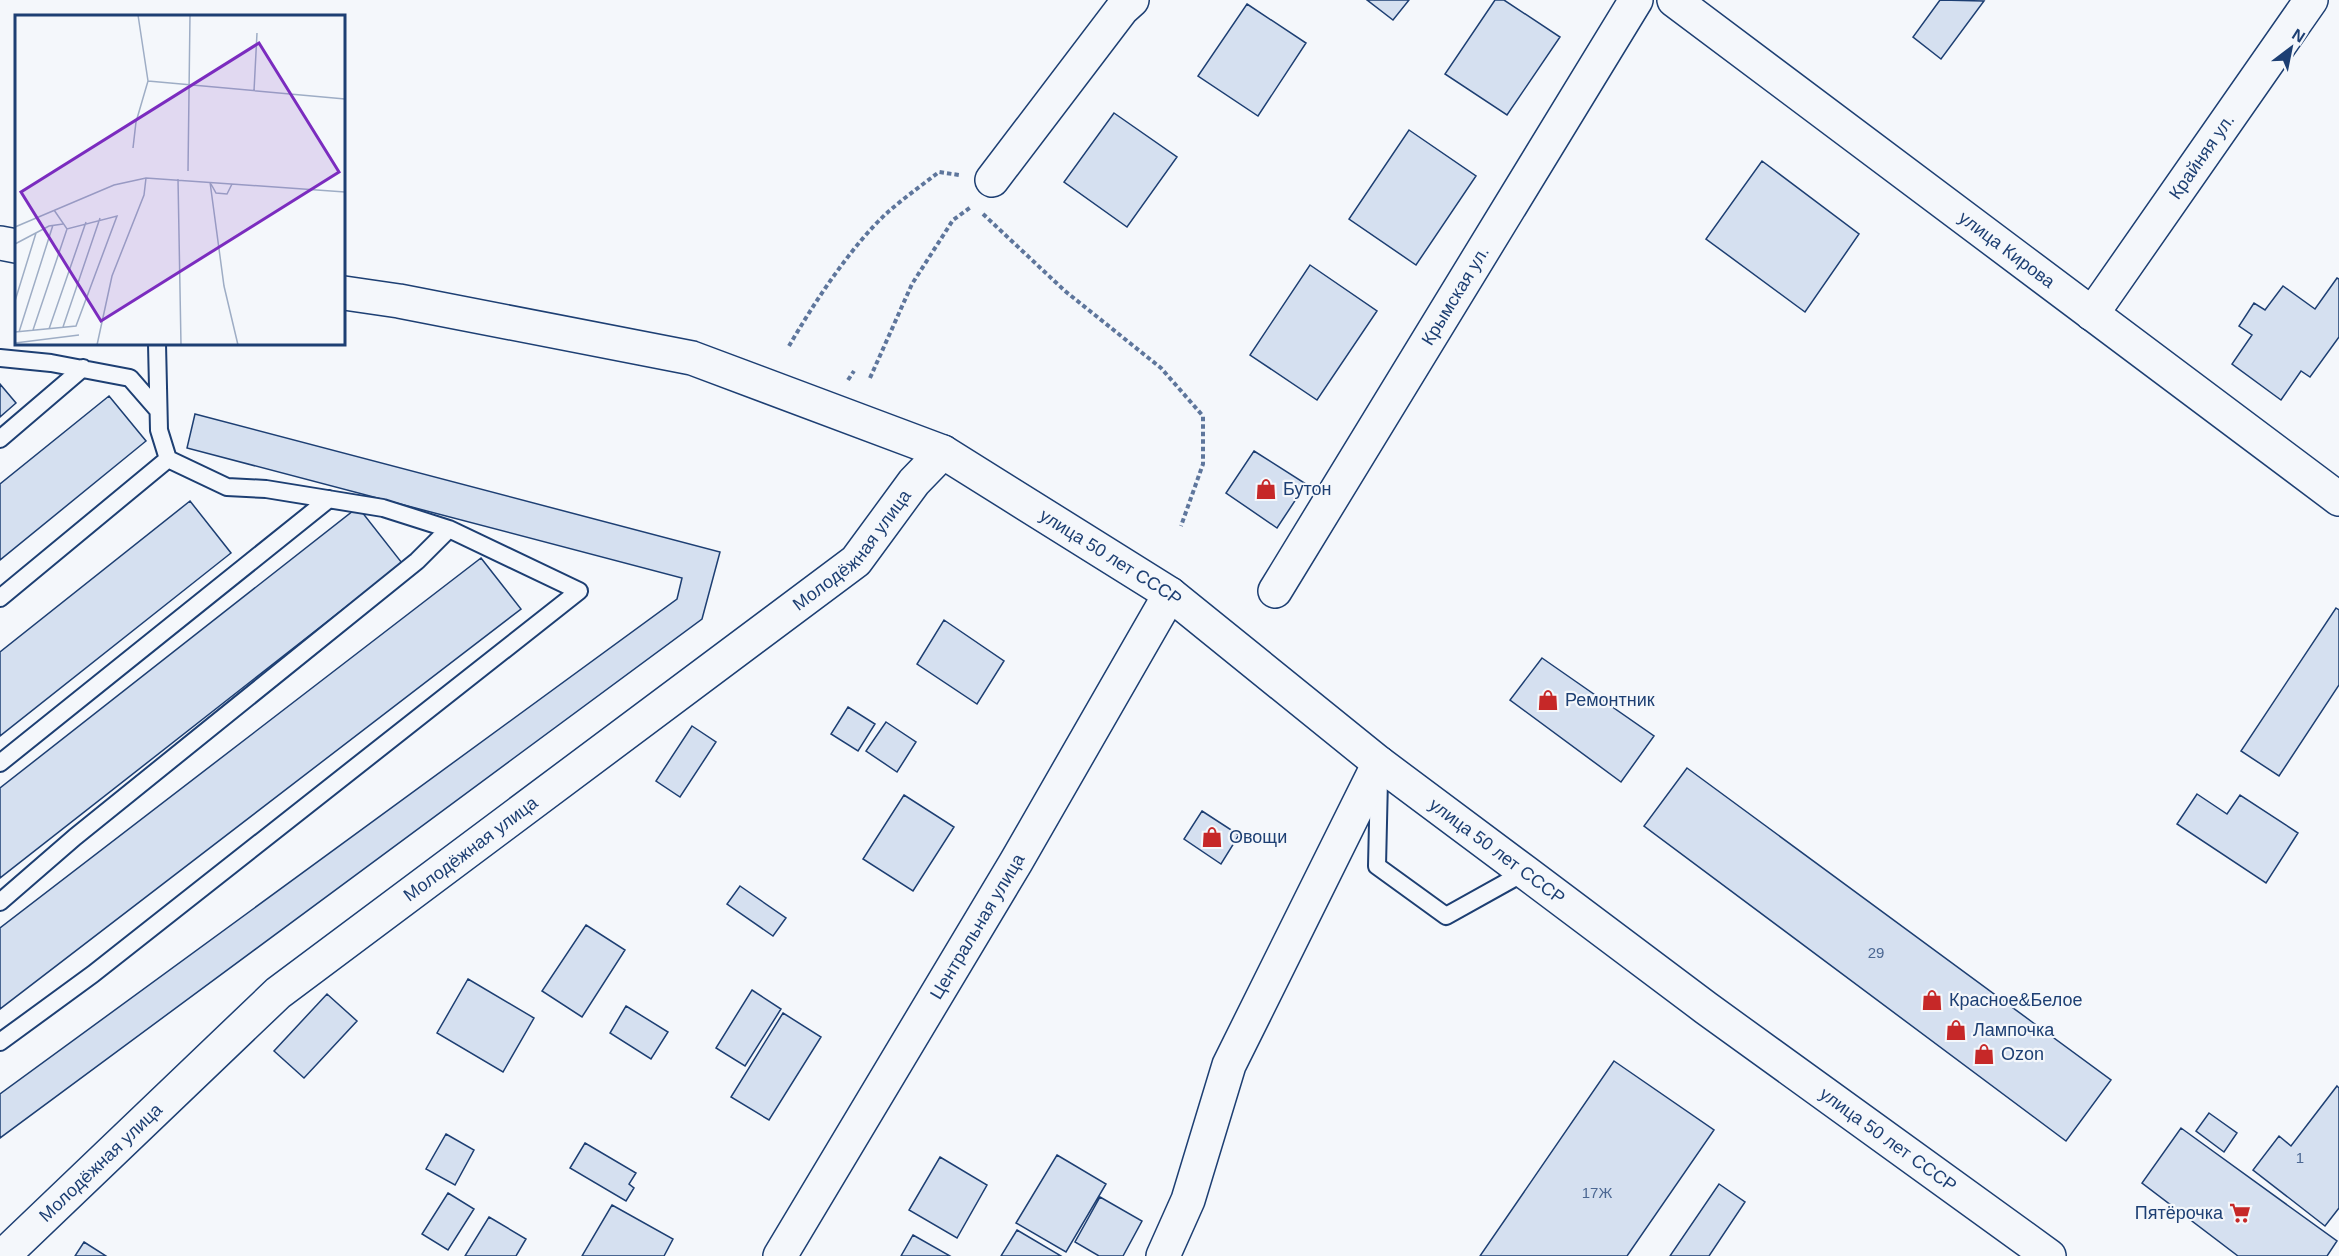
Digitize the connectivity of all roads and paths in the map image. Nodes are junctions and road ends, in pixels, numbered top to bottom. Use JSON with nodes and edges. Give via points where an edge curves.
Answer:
{"nodes":[{"id":1,"x":1132,"y":0,"type":"edge"},
{"id":2,"x":1636,"y":0,"type":"edge"},
{"id":3,"x":1674,"y":0,"type":"edge"},
{"id":4,"x":2311,"y":0,"type":"edge"},
{"id":5,"x":982,"y":193,"type":"junction"},
{"id":6,"x":0,"y":243,"type":"edge"},
{"id":7,"x":15,"y":246,"type":"edge"},
{"id":8,"x":345,"y":293,"type":"edge"},
{"id":9,"x":2092,"y":314,"type":"junction"},
{"id":10,"x":157,"y":345,"type":"edge"},
{"id":11,"x":789,"y":346,"type":"dead end"},
{"id":12,"x":0,"y":358,"type":"edge"},
{"id":13,"x":83,"y":368,"type":"junction"},
{"id":14,"x":870,"y":378,"type":"dead end"},
{"id":15,"x":157,"y":409,"type":"junction"},
{"id":16,"x":0,"y":439,"type":"edge"},
{"id":17,"x":943,"y":452,"type":"junction"},
{"id":18,"x":168,"y":459,"type":"junction"},
{"id":19,"x":329,"y":499,"type":"junction"},
{"id":20,"x":2339,"y":499,"type":"edge"},
{"id":21,"x":1181,"y":526,"type":"dead end"},
{"id":22,"x":449,"y":528,"type":"junction"},
{"id":23,"x":1275,"y":591,"type":"dead end"},
{"id":24,"x":1170,"y":594,"type":"junction"},
{"id":25,"x":0,"y":598,"type":"edge"},
{"id":26,"x":0,"y":763,"type":"edge"},
{"id":27,"x":1379,"y":763,"type":"junction"},
{"id":28,"x":1525,"y":872,"type":"junction"},
{"id":29,"x":0,"y":902,"type":"edge"},
{"id":30,"x":0,"y":1042,"type":"edge"},
{"id":31,"x":3,"y":1256,"type":"edge"},
{"id":32,"x":780,"y":1256,"type":"edge"},
{"id":33,"x":1163,"y":1256,"type":"edge"},
{"id":34,"x":2049,"y":1256,"type":"edge"}],
"edges":[{"from":1,"to":5,"type":"street"},
{"from":2,"to":23,"type":"street","name":"Крымская ул."},
{"from":3,"to":9,"type":"street","name":"улица Кирова"},
{"from":4,"to":9,"type":"street","name":"Крайняя ул."},
{"from":5,"to":11,"type":"path","via":[[939,172],[888,212],[811,308]]},
{"from":5,"to":14,"type":"path","via":[[953,220],[912,284]]},
{"from":5,"to":21,"type":"path","via":[[1065,291],[1161,368],[1203,416],[1203,464]]},
{"from":6,"to":7,"type":"street"},
{"from":8,"to":17,"type":"street","name":"улица 50 лет СССР","via":[[692,358]]},
{"from":9,"to":20,"type":"street","name":"улица Кирова"},
{"from":10,"to":15,"type":"lane"},
{"from":12,"to":13,"type":"lane"},
{"from":13,"to":15,"type":"lane","via":[[130,378]]},
{"from":13,"to":16,"type":"lane"},
{"from":15,"to":18,"type":"lane"},
{"from":17,"to":24,"type":"street","name":"улица 50 лет СССР"},
{"from":17,"to":31,"type":"street","name":"Молодёжная улица","via":[[914,483],[856,561],[279,993]]},
{"from":18,"to":19,"type":"lane","via":[[227,487]]},
{"from":18,"to":25,"type":"lane"},
{"from":19,"to":22,"type":"lane","via":[[383,508]]},
{"from":19,"to":26,"type":"lane"},
{"from":22,"to":29,"type":"lane","via":[[417,561],[84,829]]},
{"from":22,"to":30,"type":"lane","via":[[579,591],[102,967]]},
{"from":24,"to":27,"type":"street","name":"улица 50 лет СССР"},
{"from":24,"to":32,"type":"street","name":"Центральная улица","via":[[1010,872]]},
{"from":27,"to":28,"type":"street","name":"улица 50 лет СССР"},
{"from":27,"to":28,"type":"lane","via":[[1377,866],[1446,916]]},
{"from":27,"to":33,"type":"street","via":[[1229,1065],[1188,1200]]},
{"from":28,"to":34,"type":"street","name":"улица 50 лет СССР"}]}
